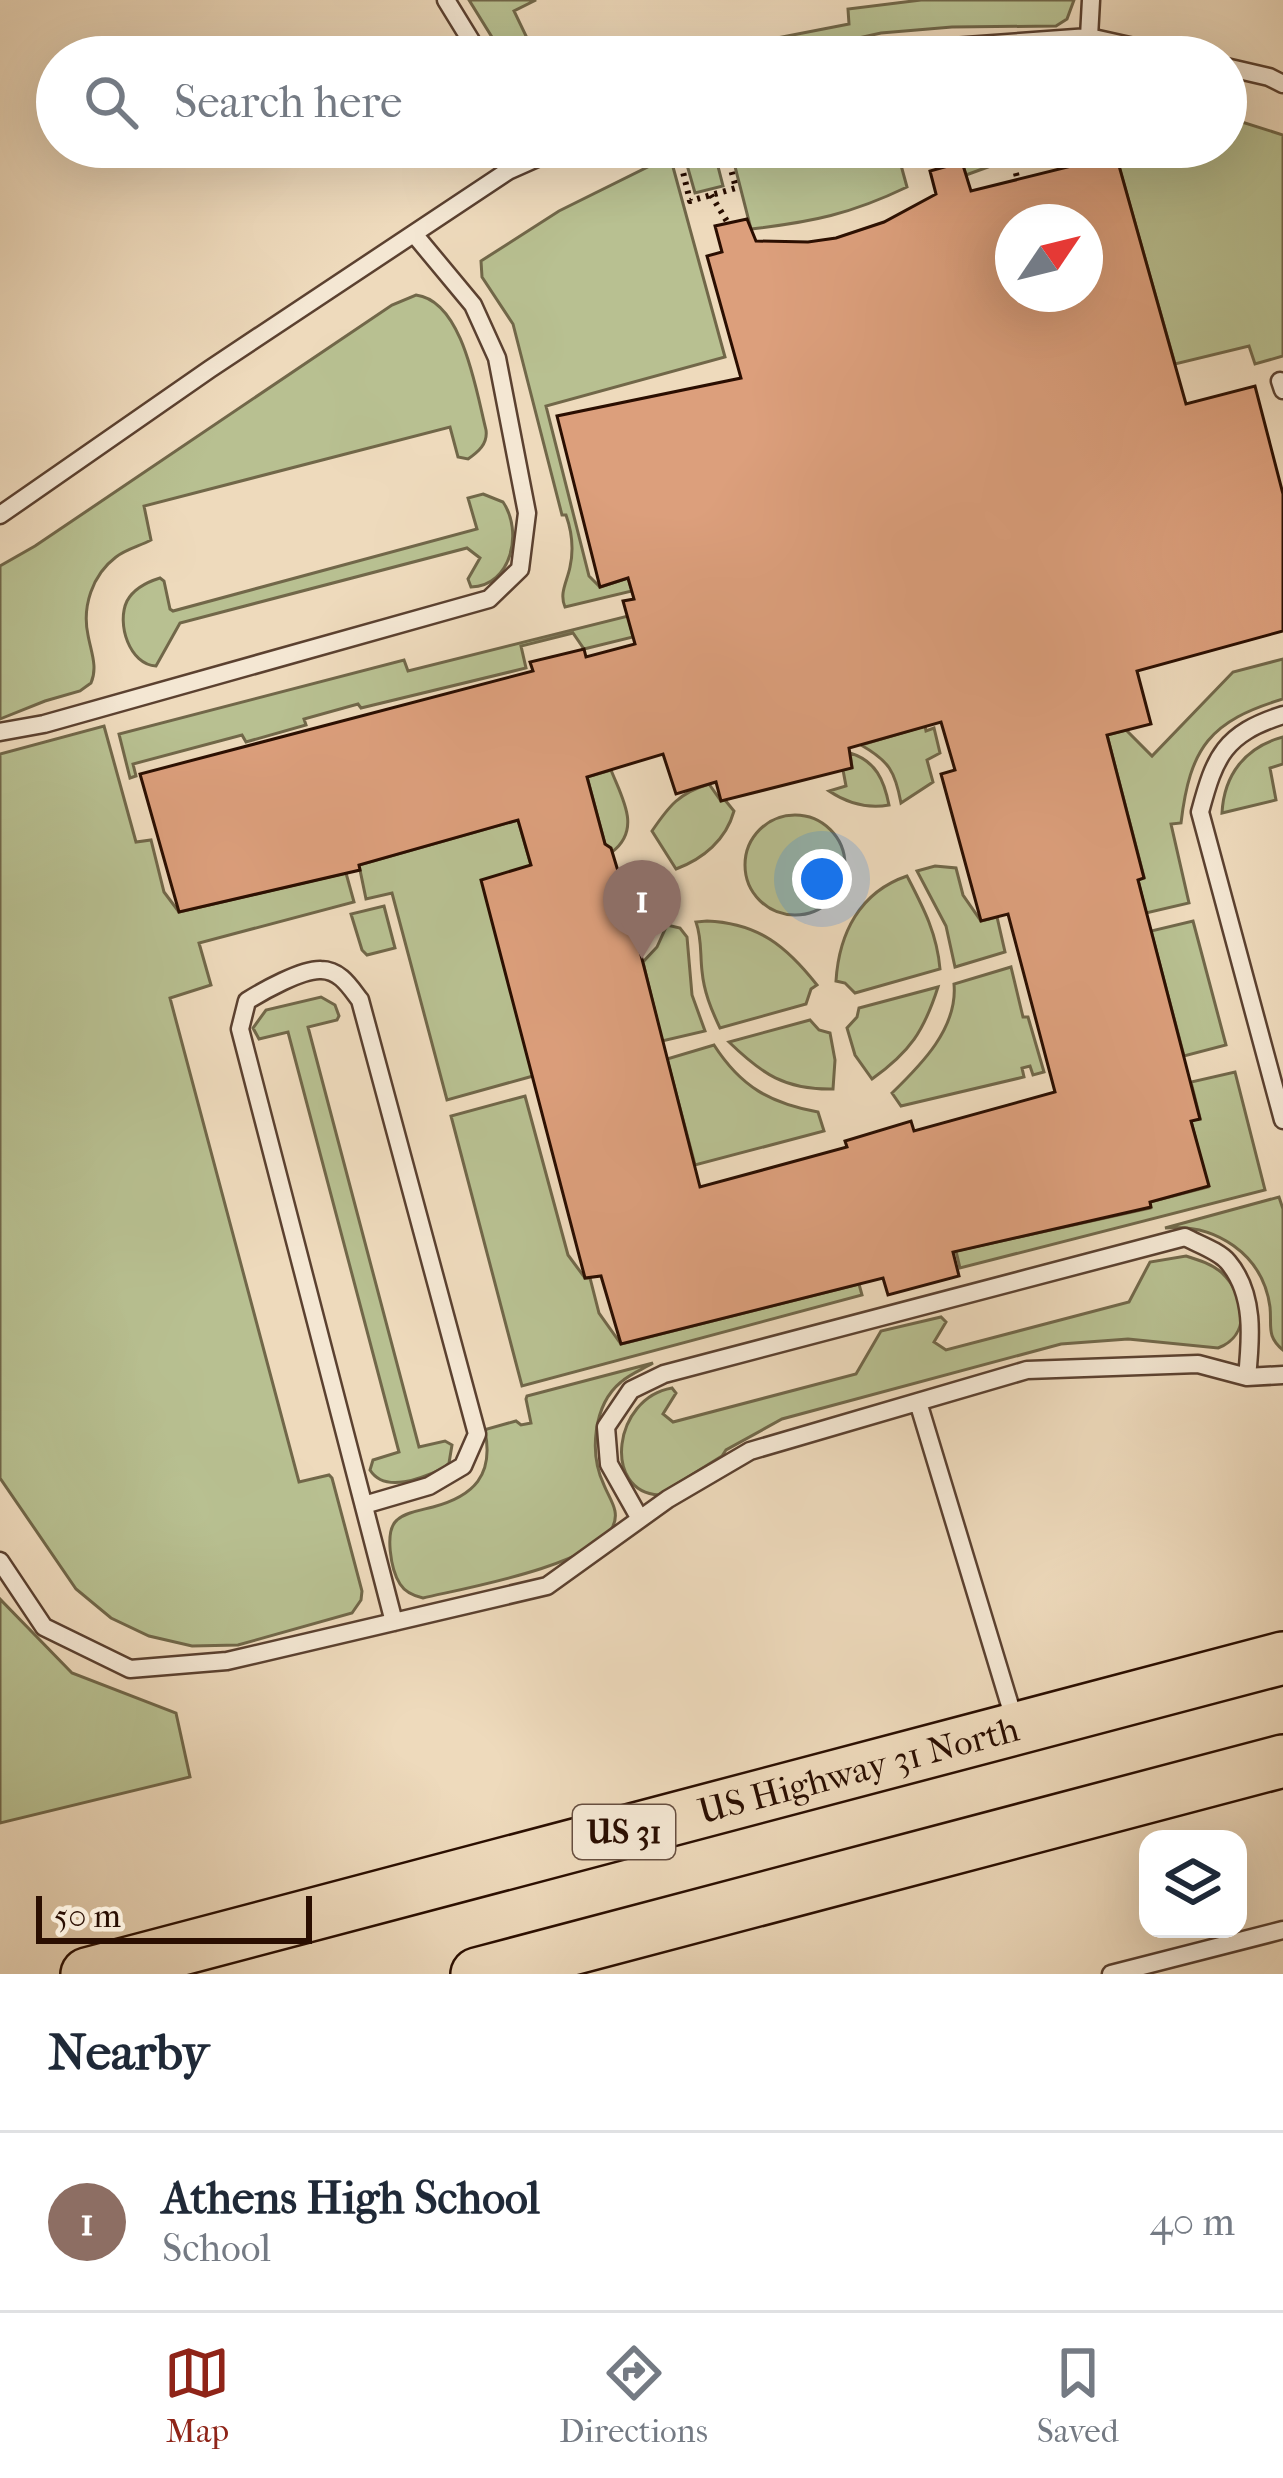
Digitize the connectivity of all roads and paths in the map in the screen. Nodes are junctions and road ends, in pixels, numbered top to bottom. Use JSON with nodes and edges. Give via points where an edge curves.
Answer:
{"nodes":[{"id":1,"x":446,"y":0,"type":"edge"},
{"id":2,"x":1091,"y":0,"type":"edge"},
{"id":3,"x":468,"y":36,"type":"edge"},
{"id":4,"x":1089,"y":36,"type":"edge"},
{"id":5,"x":1247,"y":72,"type":"edge"},
{"id":6,"x":1283,"y":84,"type":"edge"},
{"id":7,"x":513,"y":168,"type":"edge"},
{"id":8,"x":682,"y":168,"type":"edge"},
{"id":9,"x":731,"y":168,"type":"edge"},
{"id":10,"x":1015,"y":168,"type":"edge"},
{"id":11,"x":1018,"y":181,"type":"dead end"},
{"id":12,"x":711,"y":195,"type":"junction"},
{"id":13,"x":728,"y":223,"type":"dead end"},
{"id":14,"x":414,"y":234,"type":"junction"},
{"id":15,"x":0,"y":514,"type":"edge"},
{"id":16,"x":1283,"y":716,"type":"edge"},
{"id":17,"x":0,"y":732,"type":"edge"},
{"id":18,"x":1283,"y":1120,"type":"edge"},
{"id":19,"x":1283,"y":1375,"type":"edge"},
{"id":20,"x":1246,"y":1377,"type":"junction"},
{"id":21,"x":918,"y":1402,"type":"junction"},
{"id":22,"x":364,"y":1505,"type":"junction"},
{"id":23,"x":640,"y":1519,"type":"junction"},
{"id":24,"x":0,"y":1561,"type":"edge"},
{"id":25,"x":394,"y":1622,"type":"junction"},
{"id":26,"x":1283,"y":1658,"type":"edge"},
{"id":27,"x":1017,"y":1729,"type":"junction"},
{"id":28,"x":1283,"y":1761,"type":"edge"},
{"id":29,"x":1283,"y":1930,"type":"edge"},
{"id":30,"x":87,"y":1974,"type":"edge"},
{"id":31,"x":477,"y":1974,"type":"edge"},
{"id":32,"x":1111,"y":1974,"type":"edge"}],
"edges":[{"from":1,"to":3,"type":"lane"},
{"from":2,"to":4,"type":"lane"},
{"from":5,"to":6,"type":"lane"},
{"from":7,"to":14,"type":"lane"},
{"from":8,"to":12,"type":"path","via":[[690,201]]},
{"from":9,"to":12,"type":"path","via":[[736,188]]},
{"from":10,"to":11,"type":"path"},
{"from":12,"to":13,"type":"path"},
{"from":14,"to":15,"type":"lane"},
{"from":14,"to":17,"type":"lane","via":[[473,305],[496,358],[527,513],[520,569],[489,599]]},
{"from":16,"to":18,"type":"lane","via":[[1241,732],[1212,767],[1200,812]]},
{"from":19,"to":20,"type":"lane"},
{"from":20,"to":21,"type":"lane","via":[[1198,1364],[1027,1370]]},
{"from":20,"to":23,"type":"lane","via":[[1252,1330],[1244,1292],[1226,1259],[1185,1238],[664,1374],[631,1390],[606,1426],[609,1464]]},
{"from":21,"to":23,"type":"lane","via":[[750,1451]]},
{"from":21,"to":27,"type":"lane"},
{"from":22,"to":22,"type":"lane","via":[[240,1029],[247,1001],[322,970],[345,979],[360,1000],[477,1434],[464,1466]]},
{"from":22,"to":25,"type":"lane"},
{"from":23,"to":25,"type":"lane","via":[[548,1586]]},
{"from":24,"to":25,"type":"lane","via":[[44,1627],[130,1670],[227,1661]]},
{"from":26,"to":27,"type":"main road","name":"US Highway 31 North","number":"US 31"},
{"from":27,"to":30,"type":"main road","name":"US Highway 31 North","number":"US 31"},
{"from":28,"to":31,"type":"main road"},
{"from":29,"to":32,"type":"lane"}]}
